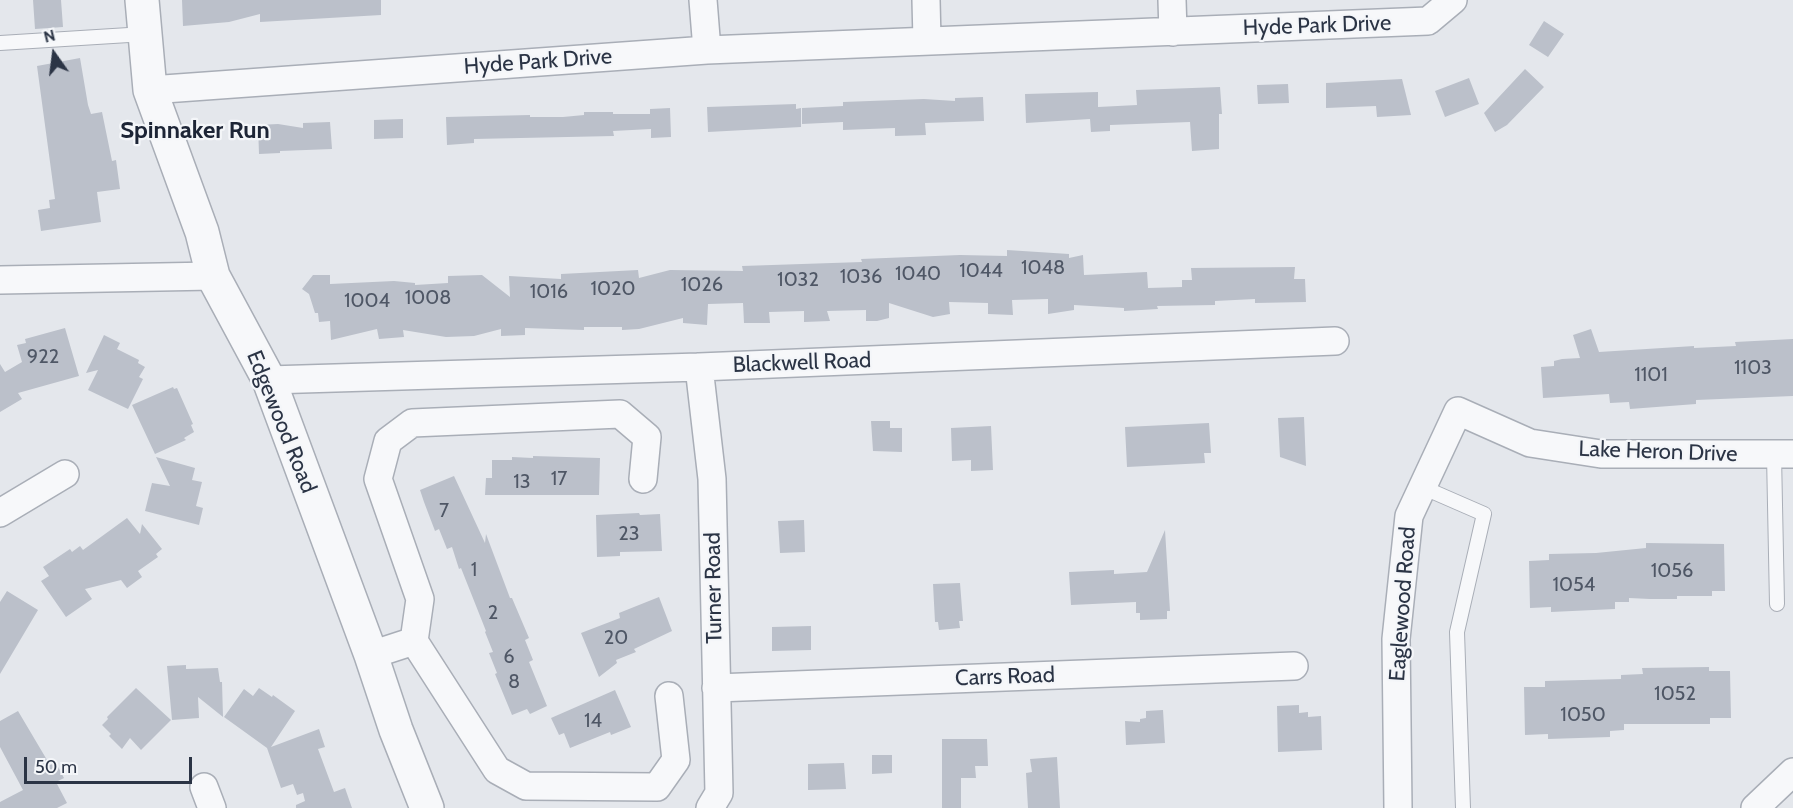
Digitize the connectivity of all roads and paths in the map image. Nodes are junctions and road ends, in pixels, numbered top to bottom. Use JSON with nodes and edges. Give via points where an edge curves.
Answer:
{"nodes":[{"id":1,"x":142,"y":0,"type":"edge"},
{"id":2,"x":703,"y":0,"type":"edge"},
{"id":3,"x":926,"y":0,"type":"edge"},
{"id":4,"x":1172,"y":0,"type":"edge"},
{"id":5,"x":1453,"y":0,"type":"edge"},
{"id":6,"x":1173,"y":32,"type":"junction"},
{"id":7,"x":145,"y":34,"type":"junction"},
{"id":8,"x":927,"y":41,"type":"junction"},
{"id":9,"x":0,"y":43,"type":"edge"},
{"id":10,"x":706,"y":50,"type":"junction"},
{"id":11,"x":150,"y":90,"type":"junction"},
{"id":12,"x":213,"y":276,"type":"junction"},
{"id":13,"x":0,"y":280,"type":"edge"},
{"id":14,"x":1335,"y":341,"type":"dead end"},
{"id":15,"x":699,"y":367,"type":"junction"},
{"id":16,"x":269,"y":380,"type":"junction"},
{"id":17,"x":1458,"y":411,"type":"joint"},
{"id":18,"x":1783,"y":455,"type":"edge"},
{"id":19,"x":65,"y":474,"type":"dead end"},
{"id":20,"x":643,"y":479,"type":"dead end"},
{"id":21,"x":1422,"y":487,"type":"junction"},
{"id":22,"x":0,"y":513,"type":"edge"},
{"id":23,"x":1777,"y":604,"type":"dead end"},
{"id":24,"x":414,"y":641,"type":"junction"},
{"id":25,"x":371,"y":655,"type":"junction"},
{"id":26,"x":1293,"y":666,"type":"dead end"},
{"id":27,"x":716,"y":688,"type":"junction"},
{"id":28,"x":669,"y":696,"type":"dead end"},
{"id":29,"x":1793,"y":772,"type":"edge"},
{"id":30,"x":427,"y":808,"type":"edge"},
{"id":31,"x":710,"y":808,"type":"edge"},
{"id":32,"x":1398,"y":808,"type":"edge"},
{"id":33,"x":1463,"y":808,"type":"edge"},
{"id":34,"x":1755,"y":808,"type":"edge"}],
"edges":[{"from":1,"to":7,"type":"street","name":"Edgewood Road"},
{"from":2,"to":10,"type":"street"},
{"from":3,"to":8,"type":"street"},
{"from":4,"to":6,"type":"street"},
{"from":5,"to":6,"type":"street","name":"Hyde Park Drive","via":[[1428,21]]},
{"from":6,"to":8,"type":"street","name":"Hyde Park Drive"},
{"from":7,"to":9,"type":"lane"},
{"from":7,"to":11,"type":"street","name":"Edgewood Road"},
{"from":8,"to":10,"type":"street","name":"Hyde Park Drive"},
{"from":10,"to":11,"type":"street","name":"Hyde Park Drive"},
{"from":11,"to":12,"type":"street","name":"Edgewood Road","via":[[202,232]]},
{"from":12,"to":13,"type":"street"},
{"from":12,"to":16,"type":"street","name":"Edgewood Road"},
{"from":14,"to":15,"type":"street","name":"Blackwell Road"},
{"from":15,"to":16,"type":"street","name":"Blackwell Road"},
{"from":15,"to":27,"type":"street","name":"Turner Road","via":[[712,479]]},
{"from":16,"to":25,"type":"street","name":"Edgewood Road"},
{"from":17,"to":18,"type":"street","name":"Lake Heron Drive","via":[[1530,443],[1602,454]]},
{"from":17,"to":21,"type":"street","name":"Eaglewood Road"},
{"from":18,"to":23,"type":"lane"},
{"from":19,"to":22,"type":"street"},
{"from":20,"to":24,"type":"street","via":[[646,437],[620,414],[412,423],[388,441],[378,479],[420,599]]},
{"from":21,"to":32,"type":"street","name":"Eaglewood Road","via":[[1409,516],[1396,639]]},
{"from":21,"to":33,"type":"lane","via":[[1484,514],[1457,632]]},
{"from":24,"to":25,"type":"street"},
{"from":24,"to":28,"type":"street","via":[[497,770],[526,786],[657,787],[676,760]]},
{"from":25,"to":30,"type":"street","name":"Edgewood Road"},
{"from":26,"to":27,"type":"street","name":"Carrs Road"},
{"from":27,"to":31,"type":"street","name":"Turner Road","via":[[719,793]]},
{"from":29,"to":34,"type":"street"}]}
